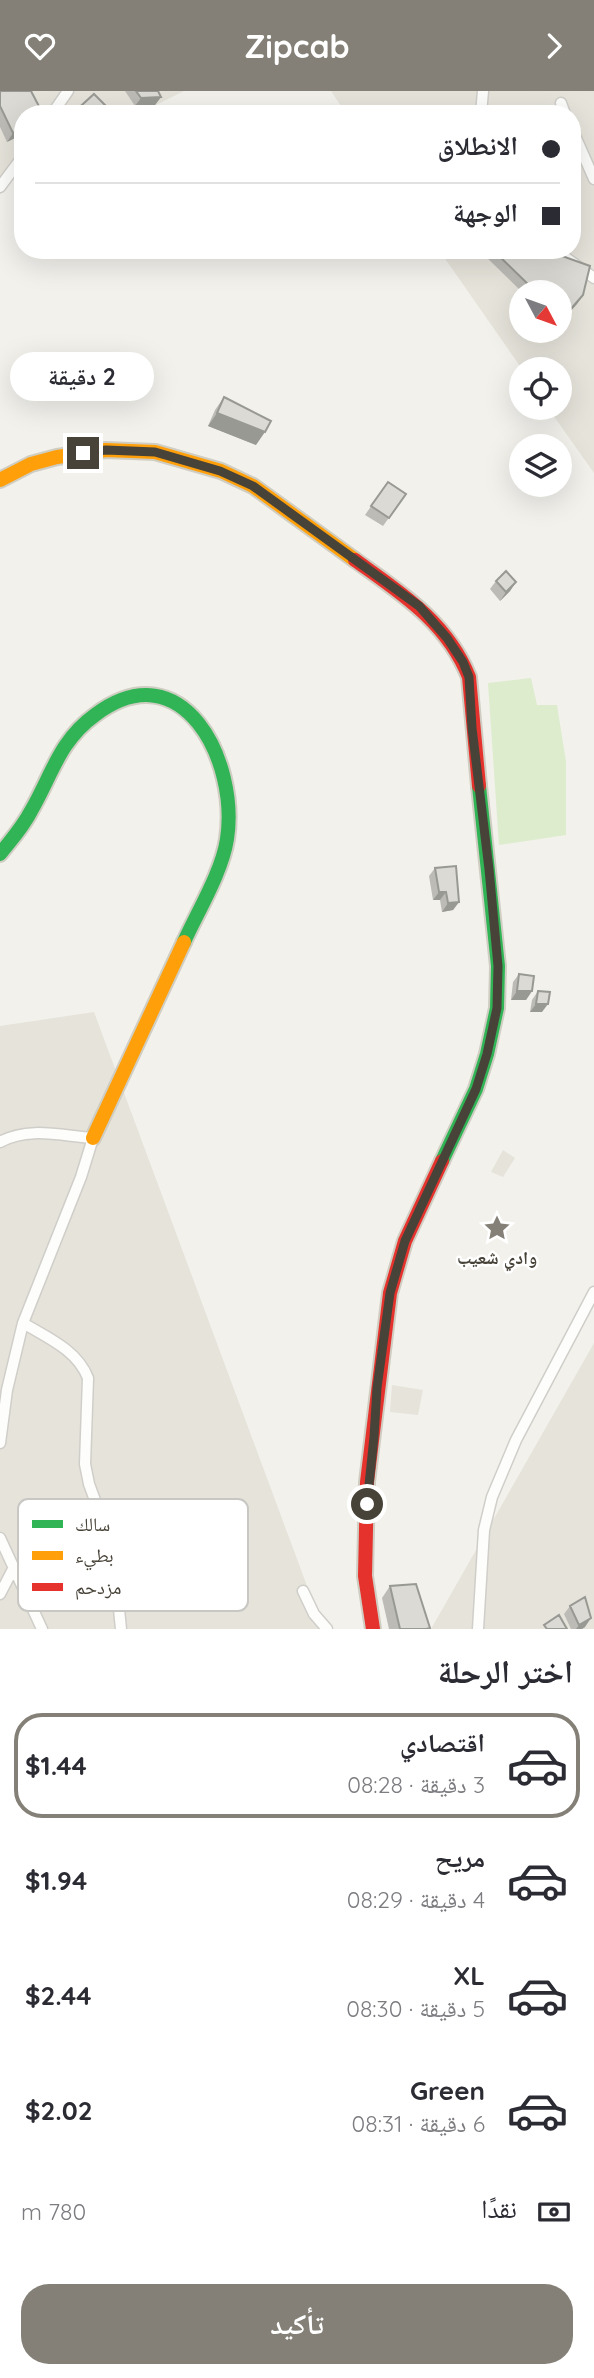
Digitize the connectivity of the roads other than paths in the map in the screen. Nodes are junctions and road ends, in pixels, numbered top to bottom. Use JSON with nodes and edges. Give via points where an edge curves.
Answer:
{"nodes":[{"id":1,"x":581,"y":149,"type":"edge"},
{"id":2,"x":14,"y":168,"type":"edge"},
{"id":3,"x":594,"y":179,"type":"edge"},
{"id":4,"x":0,"y":187,"type":"edge"},
{"id":5,"x":568,"y":259,"type":"edge"},
{"id":6,"x":594,"y":278,"type":"edge"},
{"id":7,"x":0,"y":480,"type":"edge"},
{"id":8,"x":0,"y":854,"type":"edge"},
{"id":9,"x":93,"y":1138,"type":"junction"},
{"id":10,"x":0,"y":1142,"type":"edge"},
{"id":11,"x":594,"y":1292,"type":"edge"},
{"id":12,"x":23,"y":1323,"type":"junction"},
{"id":13,"x":0,"y":1443,"type":"edge"},
{"id":14,"x":95,"y":1499,"type":"edge"},
{"id":15,"x":0,"y":1538,"type":"edge"},
{"id":16,"x":13,"y":1569,"type":"junction"},
{"id":17,"x":18,"y":1579,"type":"edge"},
{"id":18,"x":303,"y":1591,"type":"dead end"},
{"id":19,"x":0,"y":1594,"type":"edge"},
{"id":20,"x":33,"y":1611,"type":"edge"},
{"id":21,"x":119,"y":1611,"type":"edge"},
{"id":22,"x":42,"y":1629,"type":"edge"},
{"id":23,"x":121,"y":1629,"type":"edge"},
{"id":24,"x":327,"y":1629,"type":"edge"},
{"id":25,"x":373,"y":1629,"type":"edge"},
{"id":26,"x":478,"y":1629,"type":"edge"}],
"edges":[{"from":1,"to":3,"type":"street"},
{"from":2,"to":4,"type":"street"},
{"from":5,"to":6,"type":"street"},
{"from":7,"to":25,"type":"main road","via":[[31,464],[106,450],[155,452],[220,471],[253,486],[419,606],[447,638],[469,677],[498,966],[497,1008],[476,1089],[405,1241],[390,1293],[368,1482],[365,1576]]},
{"from":8,"to":9,"type":"main road","via":[[33,808],[55,760],[70,740],[115,701],[160,695],[191,714],[206,732],[228,792],[229,833],[224,855]]},
{"from":9,"to":10,"type":"street","via":[[29,1133]]},
{"from":9,"to":12,"type":"street"},
{"from":11,"to":26,"type":"street","via":[[516,1440],[492,1497],[484,1530]]},
{"from":12,"to":13,"type":"street"},
{"from":12,"to":14,"type":"street","via":[[84,1367],[88,1378],[85,1464]]},
{"from":15,"to":16,"type":"street"},
{"from":16,"to":17,"type":"street"},
{"from":16,"to":19,"type":"street"},
{"from":18,"to":24,"type":"street"},
{"from":20,"to":22,"type":"street"},
{"from":21,"to":23,"type":"street"}]}
